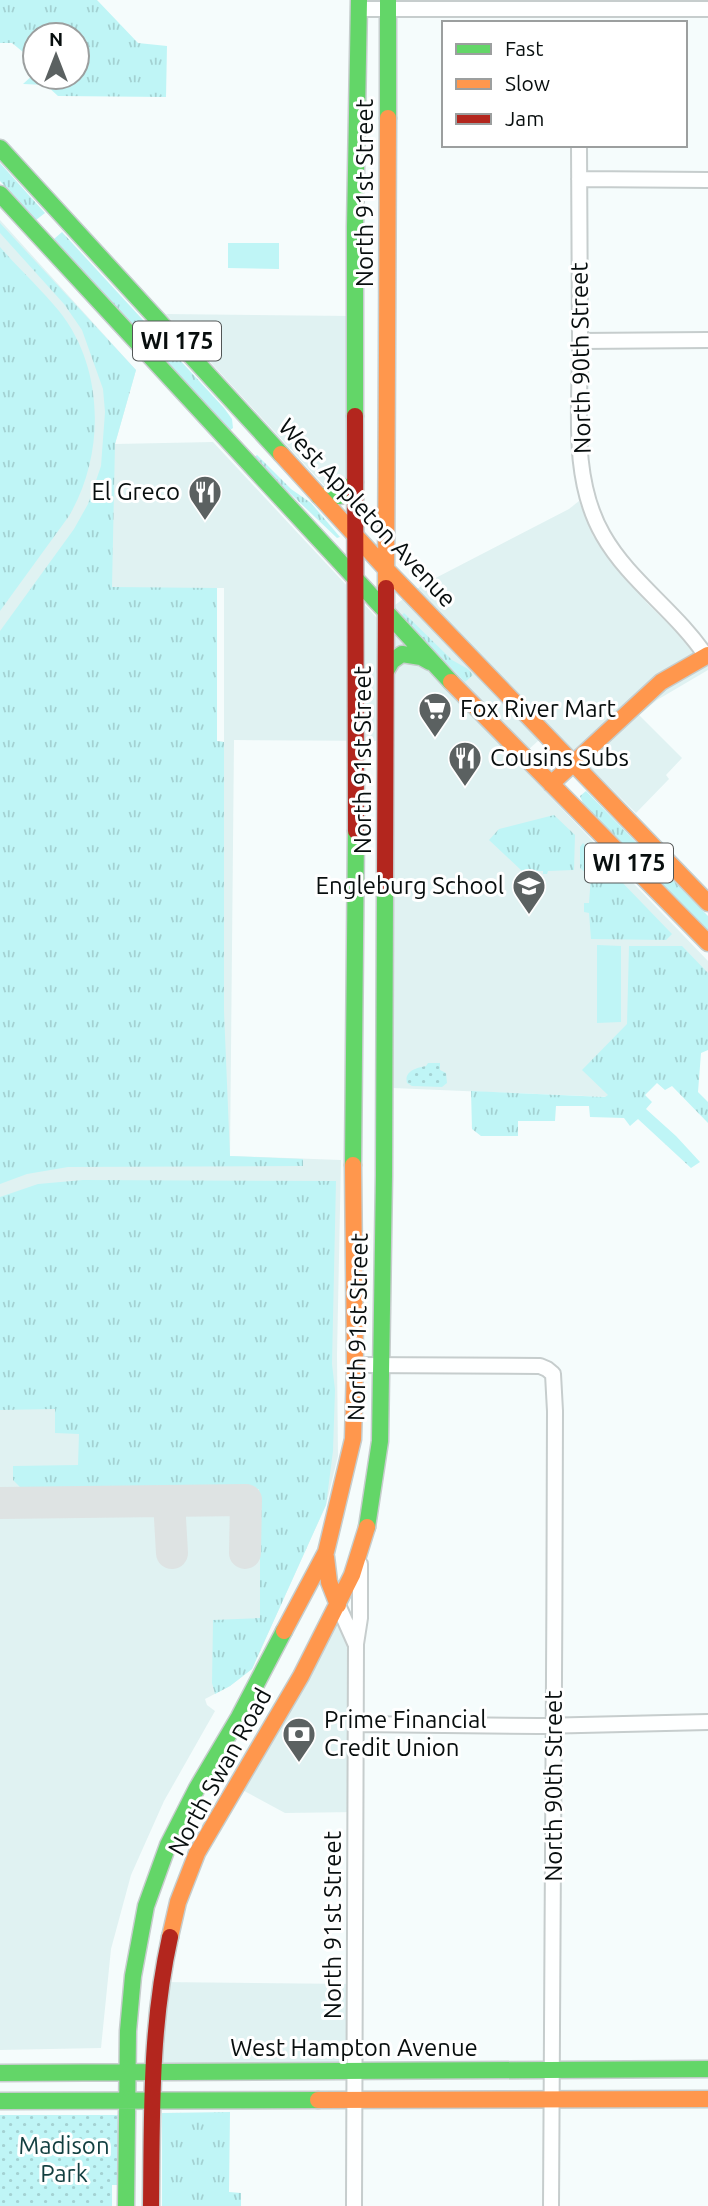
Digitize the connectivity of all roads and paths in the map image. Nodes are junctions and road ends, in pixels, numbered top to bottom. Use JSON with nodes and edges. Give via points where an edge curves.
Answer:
{"nodes":[{"id":1,"x":359,"y":4,"type":"edge"},
{"id":2,"x":388,"y":4,"type":"edge"},
{"id":3,"x":708,"y":9,"type":"edge"},
{"id":4,"x":579,"y":16,"type":"edge"},
{"id":5,"x":579,"y":147,"type":"edge"},
{"id":6,"x":0,"y":148,"type":"edge"},
{"id":7,"x":579,"y":179,"type":"junction"},
{"id":8,"x":708,"y":180,"type":"edge"},
{"id":9,"x":0,"y":194,"type":"edge"},
{"id":10,"x":708,"y":340,"type":"edge"},
{"id":11,"x":580,"y":341,"type":"junction"},
{"id":12,"x":355,"y":482,"type":"junction"},
{"id":13,"x":319,"y":496,"type":"junction"},
{"id":14,"x":354,"y":533,"type":"junction"},
{"id":15,"x":385,"y":568,"type":"junction"},
{"id":16,"x":355,"y":579,"type":"junction"},
{"id":17,"x":387,"y":614,"type":"junction"},
{"id":18,"x":707,"y":655,"type":"edge"},
{"id":19,"x":434,"y":664,"type":"junction"},
{"id":20,"x":386,"y":671,"type":"junction"},
{"id":21,"x":493,"y":680,"type":"junction"},
{"id":22,"x":467,"y":698,"type":"junction"},
{"id":23,"x":573,"y":764,"type":"junction"},
{"id":24,"x":551,"y":783,"type":"junction"},
{"id":25,"x":708,"y":903,"type":"edge"},
{"id":26,"x":708,"y":943,"type":"edge"},
{"id":27,"x":355,"y":1365,"type":"junction"},
{"id":28,"x":380,"y":1365,"type":"junction"},
{"id":29,"x":360,"y":1549,"type":"junction"},
{"id":30,"x":326,"y":1552,"type":"junction"},
{"id":31,"x":338,"y":1605,"type":"junction"},
{"id":32,"x":356,"y":1644,"type":"junction"},
{"id":33,"x":708,"y":1722,"type":"edge"},
{"id":34,"x":356,"y":1724,"type":"junction"},
{"id":35,"x":554,"y":1726,"type":"junction"},
{"id":36,"x":708,"y":2069,"type":"edge"},
{"id":37,"x":553,"y":2070,"type":"junction"},
{"id":38,"x":128,"y":2072,"type":"junction"},
{"id":39,"x":152,"y":2072,"type":"junction"},
{"id":40,"x":355,"y":2072,"type":"junction"},
{"id":41,"x":0,"y":2073,"type":"edge"},
{"id":42,"x":708,"y":2099,"type":"edge"},
{"id":43,"x":127,"y":2100,"type":"junction"},
{"id":44,"x":150,"y":2100,"type":"junction"},
{"id":45,"x":553,"y":2100,"type":"junction"},
{"id":46,"x":0,"y":2101,"type":"edge"},
{"id":47,"x":355,"y":2101,"type":"junction"},
{"id":48,"x":126,"y":2206,"type":"edge"},
{"id":49,"x":151,"y":2206,"type":"edge"},
{"id":50,"x":354,"y":2206,"type":"edge"},
{"id":51,"x":551,"y":2206,"type":"edge"}],
"edges":[{"from":1,"to":2,"type":"street"},
{"from":1,"to":12,"type":"main road","name":"North 91st Street"},
{"from":2,"to":4,"type":"street"},
{"from":2,"to":15,"type":"main road","name":"North 91st Street"},
{"from":3,"to":4,"type":"street"},
{"from":5,"to":7,"type":"street","name":"North 90th Street"},
{"from":6,"to":13,"type":"main road","name":"West Appleton Avenue","number":"WI 175"},
{"from":7,"to":8,"type":"street"},
{"from":7,"to":11,"type":"street","name":"North 90th Street"},
{"from":9,"to":16,"type":"main road","number":"WI 175"},
{"from":10,"to":11,"type":"street"},
{"from":11,"to":18,"type":"street","name":"North 90th Street","via":[[580,454],[590,504],[625,567]]},
{"from":12,"to":13,"type":"main road","via":[[344,495]]},
{"from":12,"to":14,"type":"main road","name":"North 91st Street"},
{"from":13,"to":14,"type":"main road","name":"West Appleton Avenue","number":"WI 175"},
{"from":14,"to":15,"type":"main road","name":"West Appleton Avenue","number":"WI 175"},
{"from":14,"to":16,"type":"main road","name":"North 91st Street"},
{"from":15,"to":17,"type":"main road","name":"North 91st Street"},
{"from":15,"to":21,"type":"main road","name":"West Appleton Avenue","number":"WI 175"},
{"from":16,"to":17,"type":"main road","number":"WI 175"},
{"from":16,"to":27,"type":"main road","name":"North 91st Street"},
{"from":17,"to":19,"type":"main road","number":"WI 175"},
{"from":17,"to":20,"type":"main road","name":"North 91st Street"},
{"from":18,"to":23,"type":"main road","via":[[661,682]]},
{"from":19,"to":20,"type":"main road","via":[[402,654]]},
{"from":19,"to":22,"type":"main road","number":"WI 175"},
{"from":20,"to":28,"type":"main road","name":"North 91st Street"},
{"from":21,"to":22,"type":"main road"},
{"from":21,"to":23,"type":"main road","name":"West Appleton Avenue","number":"WI 175"},
{"from":22,"to":24,"type":"main road","number":"WI 175"},
{"from":23,"to":24,"type":"main road"},
{"from":23,"to":25,"type":"main road","name":"West Appleton Avenue","number":"WI 175"},
{"from":24,"to":26,"type":"main road","number":"WI 175"},
{"from":27,"to":28,"type":"street"},
{"from":27,"to":30,"type":"main road","name":"North 91st Street","via":[[353,1439]]},
{"from":28,"to":29,"type":"main road","name":"North 91st Street","via":[[380,1441]]},
{"from":28,"to":35,"type":"street","name":"North 90th Street","via":[[540,1366],[553,1374]]},
{"from":29,"to":31,"type":"main road","name":"North Swan Road"},
{"from":29,"to":32,"type":"street","name":"North 91st Street"},
{"from":30,"to":31,"type":"main road","via":[[329,1588]]},
{"from":30,"to":38,"type":"main road","name":"North Swan Road","via":[[168,1844],[146,1906],[133,1976]]},
{"from":31,"to":32,"type":"street","name":"North 91st Street"},
{"from":31,"to":39,"type":"main road","name":"North Swan Road","via":[[220,1811],[177,1902],[160,1982]]},
{"from":32,"to":34,"type":"street","name":"North 91st Street"},
{"from":33,"to":35,"type":"street"},
{"from":34,"to":35,"type":"street"},
{"from":34,"to":40,"type":"street","name":"North 91st Street"},
{"from":35,"to":37,"type":"street","name":"North 90th Street"},
{"from":36,"to":37,"type":"main road","name":"West Hampton Avenue"},
{"from":37,"to":40,"type":"main road","name":"West Hampton Avenue"},
{"from":37,"to":45,"type":"street","name":"North 90th Street"},
{"from":38,"to":39,"type":"main road","name":"West Hampton Avenue"},
{"from":38,"to":41,"type":"main road","name":"West Hampton Avenue"},
{"from":38,"to":43,"type":"main road","name":"North Swan Road"},
{"from":39,"to":40,"type":"main road","name":"West Hampton Avenue"},
{"from":39,"to":44,"type":"main road","name":"North Swan Road"},
{"from":40,"to":47,"type":"street","name":"North 91st Street"},
{"from":42,"to":45,"type":"main road"},
{"from":43,"to":44,"type":"main road"},
{"from":43,"to":46,"type":"main road"},
{"from":43,"to":48,"type":"main road","name":"North Swan Road"},
{"from":44,"to":47,"type":"main road"},
{"from":44,"to":49,"type":"main road","name":"North Swan Road"},
{"from":45,"to":47,"type":"main road"},
{"from":45,"to":51,"type":"street","name":"North 90th Street"},
{"from":47,"to":50,"type":"street","name":"North 91st Street"}]}
